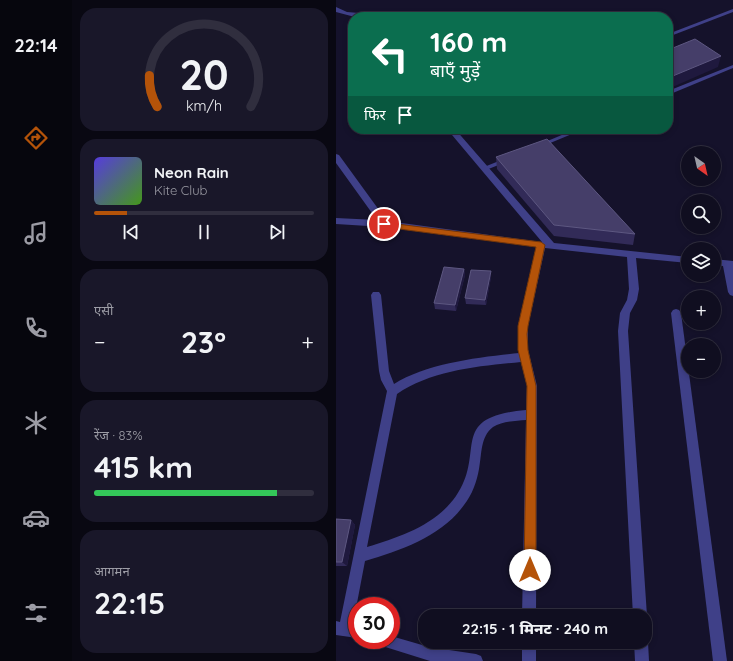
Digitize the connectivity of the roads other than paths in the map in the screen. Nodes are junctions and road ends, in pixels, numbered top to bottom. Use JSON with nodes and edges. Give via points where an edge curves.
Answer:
{"nodes":[{"id":1,"x":336,"y":9,"type":"edge"},
{"id":2,"x":733,"y":10,"type":"edge"},
{"id":3,"x":348,"y":15,"type":"edge"},
{"id":4,"x":673,"y":34,"type":"edge"},
{"id":5,"x":733,"y":66,"type":"edge"},
{"id":6,"x":673,"y":91,"type":"edge"},
{"id":7,"x":455,"y":134,"type":"edge"},
{"id":8,"x":569,"y":134,"type":"edge"},
{"id":9,"x":537,"y":147,"type":"edge"},
{"id":10,"x":336,"y":157,"type":"edge"},
{"id":11,"x":508,"y":159,"type":"edge"},
{"id":12,"x":486,"y":168,"type":"junction"},
{"id":13,"x":336,"y":221,"type":"edge"},
{"id":14,"x":384,"y":224,"type":"junction"},
{"id":15,"x":546,"y":246,"type":"junction"},
{"id":16,"x":631,"y":254,"type":"junction"},
{"id":17,"x":681,"y":259,"type":"edge"},
{"id":18,"x":730,"y":264,"type":"edge"},
{"id":19,"x":733,"y":292,"type":"edge"},
{"id":20,"x":376,"y":295,"type":"dead end"},
{"id":21,"x":676,"y":313,"type":"dead end"},
{"id":22,"x":524,"y":357,"type":"junction"},
{"id":23,"x":392,"y":391,"type":"junction"},
{"id":24,"x":531,"y":415,"type":"junction"},
{"id":25,"x":359,"y":556,"type":"junction"},
{"id":26,"x":529,"y":609,"type":"edge"},
{"id":27,"x":640,"y":609,"type":"edge"},
{"id":28,"x":346,"y":629,"type":"edge"},
{"id":29,"x":400,"y":646,"type":"edge"},
{"id":30,"x":529,"y":649,"type":"edge"},
{"id":31,"x":641,"y":649,"type":"edge"},
{"id":32,"x":476,"y":661,"type":"edge"},
{"id":33,"x":529,"y":661,"type":"edge"},
{"id":34,"x":642,"y":661,"type":"edge"},
{"id":35,"x":720,"y":661,"type":"edge"}],
"edges":[{"from":1,"to":3,"type":"street"},
{"from":2,"to":4,"type":"lane"},
{"from":5,"to":6,"type":"lane"},
{"from":7,"to":12,"type":"street"},
{"from":8,"to":9,"type":"lane"},
{"from":10,"to":14,"type":"street"},
{"from":11,"to":12,"type":"lane"},
{"from":12,"to":15,"type":"street"},
{"from":13,"to":14,"type":"street"},
{"from":14,"to":15,"type":"street"},
{"from":15,"to":16,"type":"street"},
{"from":15,"to":22,"type":"street","via":[[523,326]]},
{"from":16,"to":17,"type":"street"},
{"from":16,"to":27,"type":"street","via":[[634,289],[625,313],[623,331]]},
{"from":18,"to":19,"type":"street"},
{"from":20,"to":23,"type":"street","via":[[384,371]]},
{"from":21,"to":35,"type":"street"},
{"from":22,"to":23,"type":"street","via":[[491,360],[440,372],[400,385]]},
{"from":22,"to":24,"type":"street","via":[[532,386]]},
{"from":23,"to":25,"type":"street"},
{"from":24,"to":25,"type":"street","via":[[501,417],[485,426],[478,438],[470,484],[461,500],[437,523],[401,544]]},
{"from":24,"to":26,"type":"street"},
{"from":25,"to":28,"type":"street"},
{"from":29,"to":32,"type":"street","via":[[420,653]]},
{"from":30,"to":33,"type":"street"},
{"from":31,"to":34,"type":"street"}]}
